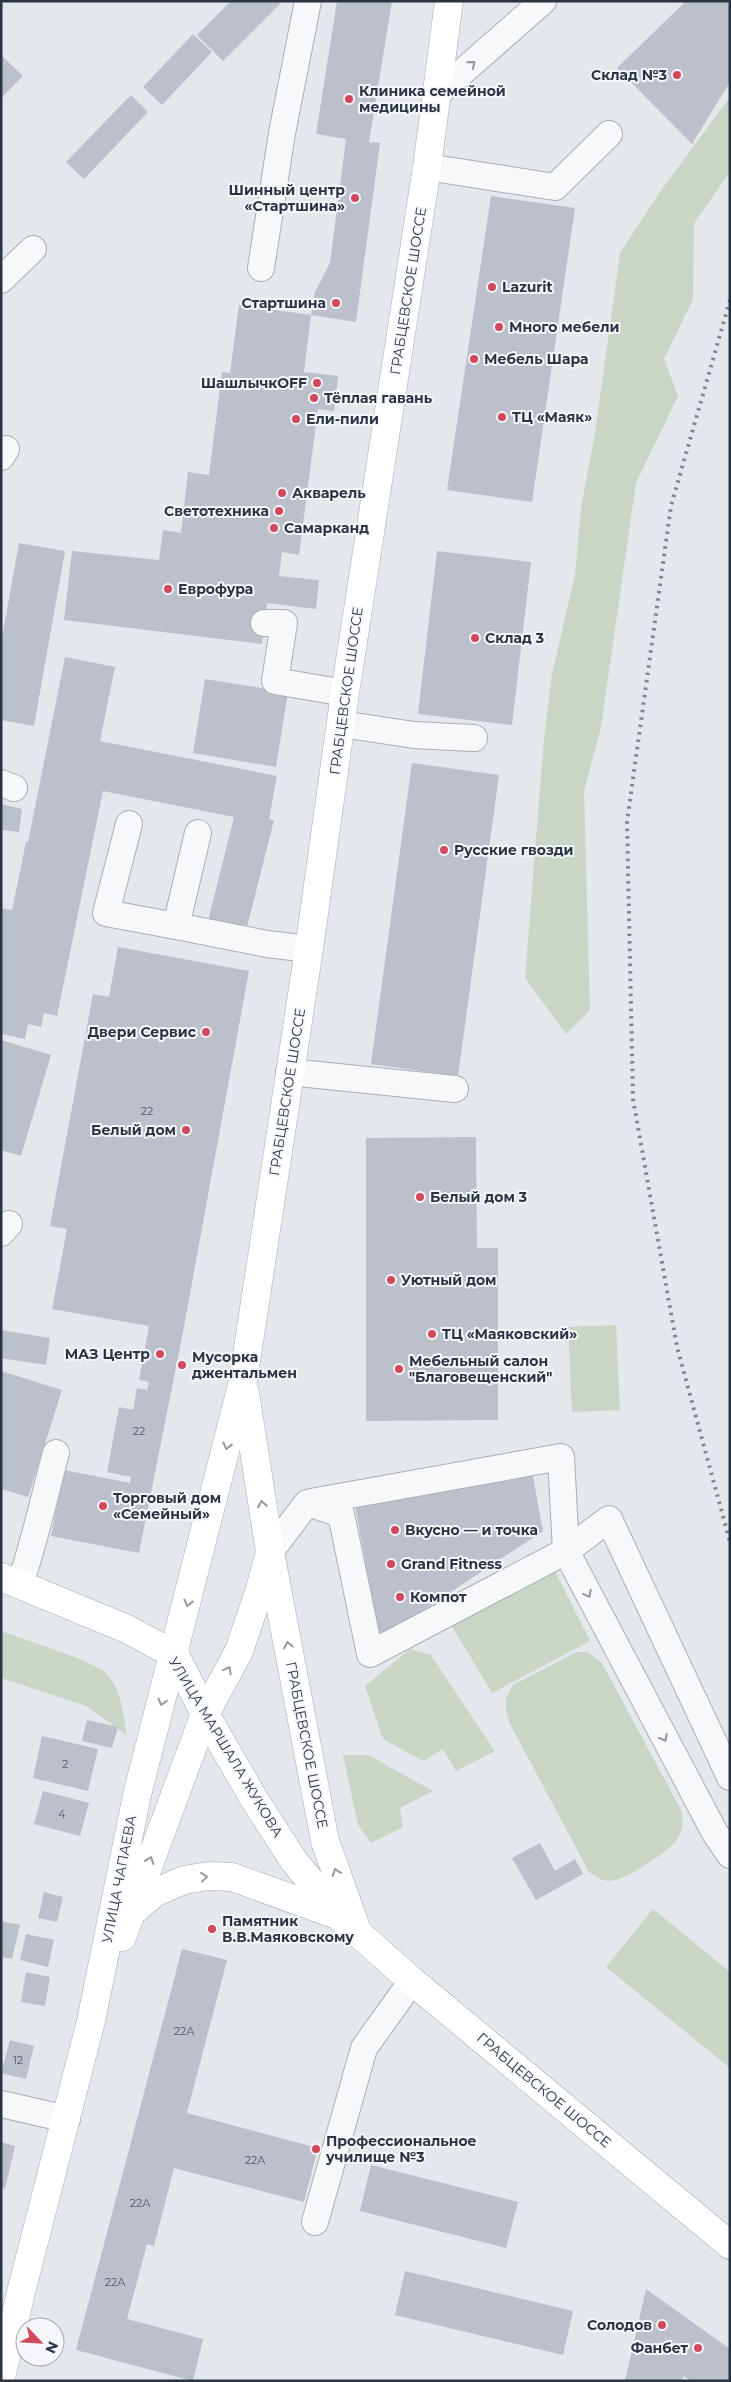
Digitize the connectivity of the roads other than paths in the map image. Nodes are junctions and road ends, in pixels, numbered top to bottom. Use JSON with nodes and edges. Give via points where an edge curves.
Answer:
{"nodes":[{"id":1,"x":308,"y":1,"type":"edge"},
{"id":2,"x":449,"y":1,"type":"edge"},
{"id":3,"x":543,"y":1,"type":"edge"},
{"id":4,"x":435,"y":96,"type":"junction"},
{"id":5,"x":609,"y":134,"type":"dead end"},
{"id":6,"x":427,"y":167,"type":"junction"},
{"id":7,"x":34,"y":249,"type":"dead end"},
{"id":8,"x":261,"y":268,"type":"dead end"},
{"id":9,"x":1,"y":280,"type":"edge"},
{"id":10,"x":264,"y":623,"type":"dead end"},
{"id":11,"x":345,"y":693,"type":"junction"},
{"id":12,"x":341,"y":724,"type":"junction"},
{"id":13,"x":474,"y":738,"type":"dead end"},
{"id":14,"x":129,"y":824,"type":"dead end"},
{"id":15,"x":198,"y":833,"type":"dead end"},
{"id":16,"x":176,"y":926,"type":"junction"},
{"id":17,"x":309,"y":949,"type":"junction"},
{"id":18,"x":289,"y":1072,"type":"junction"},
{"id":19,"x":455,"y":1089,"type":"dead end"},
{"id":20,"x":243,"y":1381,"type":"junction"},
{"id":21,"x":56,"y":1453,"type":"dead end"},
{"id":22,"x":307,"y":1503,"type":"junction"},
{"id":23,"x":566,"y":1551,"type":"junction"},
{"id":24,"x":270,"y":1552,"type":"junction"},
{"id":25,"x":11,"y":1581,"type":"edge"},
{"id":26,"x":174,"y":1655,"type":"junction"},
{"id":27,"x":205,"y":1714,"type":"junction"},
{"id":28,"x":730,"y":1777,"type":"edge"},
{"id":29,"x":722,"y":1827,"type":"edge"},
{"id":30,"x":730,"y":1855,"type":"edge"},
{"id":31,"x":131,"y":1913,"type":"junction"},
{"id":32,"x":348,"y":1925,"type":"junction"},
{"id":33,"x":412,"y":1981,"type":"junction"},
{"id":34,"x":91,"y":2021,"type":"junction"},
{"id":35,"x":1,"y":2104,"type":"edge"},
{"id":36,"x":67,"y":2119,"type":"junction"},
{"id":37,"x":315,"y":2222,"type":"dead end"},
{"id":38,"x":730,"y":2245,"type":"edge"},
{"id":39,"x":1,"y":2378,"type":"edge"}],
"edges":[{"from":1,"to":8,"type":"street","via":[[282,133]]},
{"from":2,"to":4,"type":"main road","name":"ГРАБЦЕВСКОЕ ШОССЕ"},
{"from":4,"to":3,"type":"street","one_way":true},
{"from":4,"to":6,"type":"main road","name":"ГРАБЦЕВСКОЕ ШОССЕ"},
{"from":5,"to":6,"type":"street","via":[[555,187]]},
{"from":6,"to":11,"type":"main road","name":"ГРАБЦЕВСКОЕ ШОССЕ"},
{"from":7,"to":9,"type":"street"},
{"from":10,"to":11,"type":"street","via":[[284,623],[275,681]]},
{"from":11,"to":12,"type":"main road","name":"ГРАБЦЕВСКОЕ ШОССЕ"},
{"from":12,"to":13,"type":"street","via":[[414,736]]},
{"from":12,"to":17,"type":"main road","name":"ГРАБЦЕВСКОЕ ШОССЕ"},
{"from":14,"to":16,"type":"street","via":[[106,913]]},
{"from":15,"to":16,"type":"street"},
{"from":16,"to":17,"type":"street"},
{"from":17,"to":18,"type":"main road","name":"ГРАБЦЕВСКОЕ ШОССЕ"},
{"from":18,"to":19,"type":"street"},
{"from":18,"to":20,"type":"main road","name":"ГРАБЦЕВСКОЕ ШОССЕ"},
{"from":24,"to":20,"type":"main road","name":"ГРАБЦЕВСКОЕ ШОССЕ","one_way":true},
{"from":20,"to":26,"type":"main road","name":"УЛИЦА ЧАПАЕВА","one_way":true},
{"from":21,"to":25,"type":"street","via":[[34,1542]]},
{"from":22,"to":23,"type":"street","via":[[561,1457]]},
{"from":22,"to":23,"type":"street","via":[[341,1514],[370,1654]]},
{"from":22,"to":24,"type":"street"},
{"from":23,"to":28,"type":"street","via":[[609,1519]]},
{"from":23,"to":29,"type":"street","one_way":true},
{"from":27,"to":24,"type":"main road","one_way":true,"via":[[239,1650]]},
{"from":32,"to":24,"type":"main road","name":"ГРАБЦЕВСКОЕ ШОССЕ","one_way":true,"via":[[325,1841]]},
{"from":25,"to":26,"type":"main road","name":"УЛИЦА МАРШАЛА ЖУКОВА","via":[[126,1629]]},
{"from":26,"to":27,"type":"main road","name":"УЛИЦА МАРШАЛА ЖУКОВА"},
{"from":26,"to":34,"type":"main road","name":"УЛИЦА ЧАПАЕВА","one_way":true,"via":[[136,1795]]},
{"from":31,"to":27,"type":"main road","one_way":true},
{"from":27,"to":32,"type":"main road","name":"УЛИЦА МАРШАЛА ЖУКОВА","via":[[294,1861]]},
{"from":29,"to":30,"type":"street"},
{"from":31,"to":32,"type":"main road","one_way":true,"via":[[154,1893],[184,1880],[232,1877]]},
{"from":31,"to":34,"type":"main road"},
{"from":32,"to":33,"type":"main road","name":"ГРАБЦЕВСКОЕ ШОССЕ"},
{"from":33,"to":37,"type":"street","via":[[364,2048]]},
{"from":33,"to":38,"type":"main road","name":"ГРАБЦЕВСКОЕ ШОССЕ"},
{"from":34,"to":36,"type":"main road","name":"УЛИЦА ЧАПАЕВА"},
{"from":35,"to":36,"type":"street"},
{"from":36,"to":39,"type":"main road","name":"УЛИЦА ЧАПАЕВА"}]}
